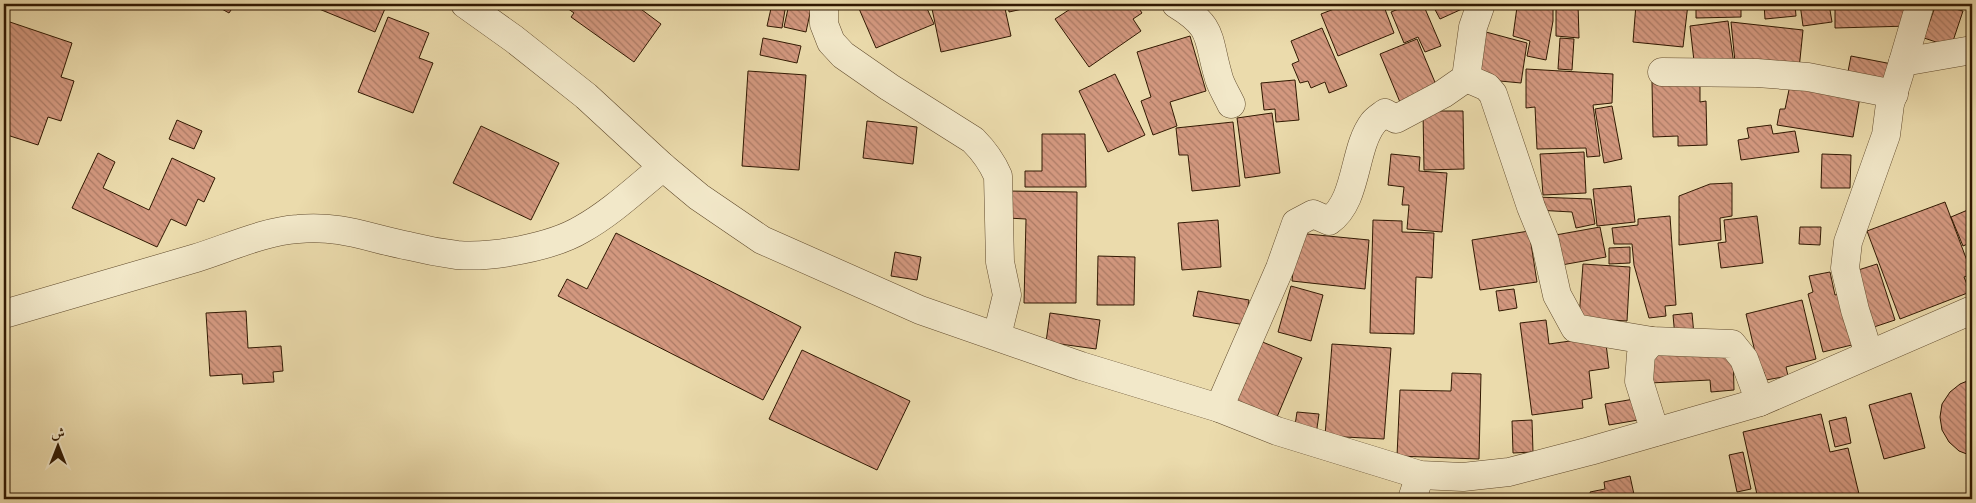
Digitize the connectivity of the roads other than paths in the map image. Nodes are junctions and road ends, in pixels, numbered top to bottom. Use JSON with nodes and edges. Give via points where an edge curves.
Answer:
{"nodes":[{"id":1,"x":465,"y":4,"type":"edge"},
{"id":2,"x":824,"y":4,"type":"edge"},
{"id":3,"x":1176,"y":4,"type":"edge"},
{"id":4,"x":1481,"y":4,"type":"edge"},
{"id":5,"x":1920,"y":4,"type":"edge"},
{"id":6,"x":1972,"y":50,"type":"edge"},
{"id":7,"x":1903,"y":62,"type":"junction"},
{"id":8,"x":1662,"y":72,"type":"dead end"},
{"id":9,"x":1466,"y":78,"type":"junction"},
{"id":10,"x":1894,"y":94,"type":"junction"},
{"id":11,"x":1231,"y":104,"type":"dead end"},
{"id":12,"x":663,"y":167,"type":"junction"},
{"id":13,"x":1972,"y":310,"type":"edge"},
{"id":14,"x":4,"y":314,"type":"edge"},
{"id":15,"x":997,"y":336,"type":"junction"},
{"id":16,"x":1652,"y":340,"type":"junction"},
{"id":17,"x":1869,"y":354,"type":"junction"},
{"id":18,"x":1760,"y":402,"type":"junction"},
{"id":19,"x":1219,"y":408,"type":"junction"},
{"id":20,"x":1655,"y":432,"type":"junction"},
{"id":21,"x":1416,"y":487,"type":"edge"}],
"edges":[{"from":1,"to":12,"type":"street","via":[[586,96]]},
{"from":2,"to":15,"type":"street","via":[[824,24],[831,42],[843,55],[973,140],[993,164],[998,176],[1000,262],[1007,295]]},
{"from":3,"to":11,"type":"street","via":[[1195,16],[1205,28],[1218,77]]},
{"from":4,"to":9,"type":"street","via":[[1473,27]]},
{"from":5,"to":7,"type":"street"},
{"from":6,"to":7,"type":"street"},
{"from":7,"to":10,"type":"street"},
{"from":8,"to":10,"type":"street","via":[[1808,77]]},
{"from":9,"to":16,"type":"street","via":[[1488,87],[1493,94],[1545,241],[1556,295],[1575,328]]},
{"from":9,"to":19,"type":"street","via":[[1396,119],[1385,113],[1374,121],[1337,216],[1329,221],[1313,214],[1296,224]]},
{"from":10,"to":17,"type":"street","via":[[1886,135],[1848,242],[1845,268]]},
{"from":12,"to":14,"type":"street","via":[[581,230],[520,251],[459,255],[330,228],[296,229]]},
{"from":12,"to":15,"type":"street","via":[[699,197],[762,240],[920,310]]},
{"from":13,"to":17,"type":"street"},
{"from":15,"to":19,"type":"street"},
{"from":16,"to":18,"type":"street","via":[[1732,344],[1744,359]]},
{"from":16,"to":20,"type":"street","via":[[1641,354],[1638,381]]},
{"from":17,"to":18,"type":"street"},
{"from":18,"to":20,"type":"street"},
{"from":19,"to":21,"type":"street"},
{"from":20,"to":21,"type":"street","via":[[1510,472]]}]}
